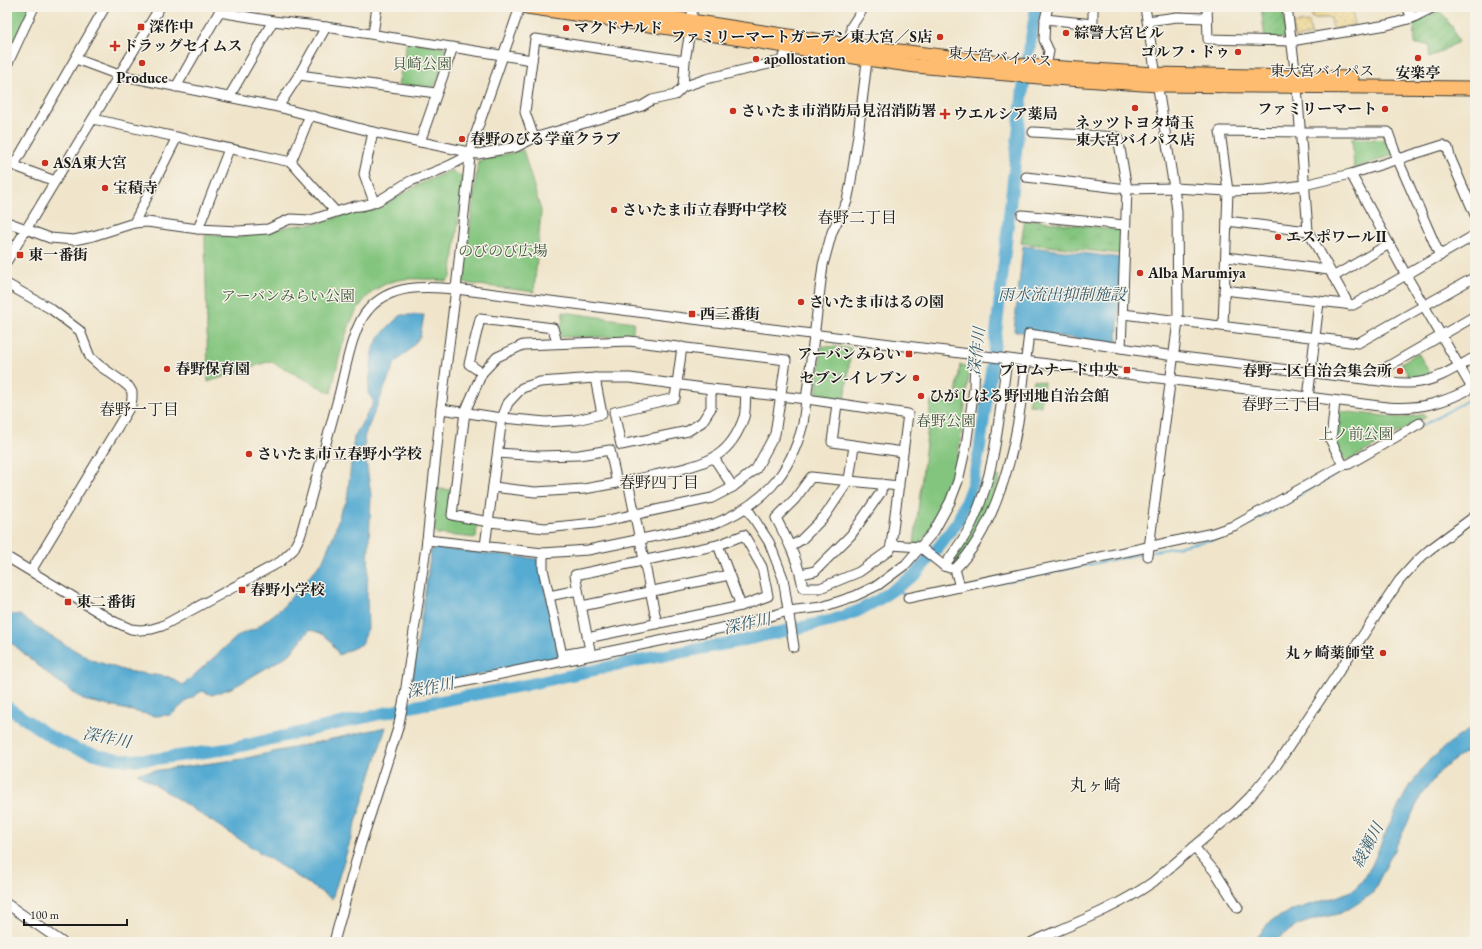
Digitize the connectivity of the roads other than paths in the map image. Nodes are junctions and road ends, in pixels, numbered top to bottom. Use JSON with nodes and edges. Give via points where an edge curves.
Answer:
{"nodes":[{"id":1,"x":34,"y":7,"type":"edge"},
{"id":2,"x":105,"y":7,"type":"edge"},
{"id":3,"x":160,"y":7,"type":"edge"},
{"id":4,"x":377,"y":7,"type":"edge"},
{"id":5,"x":520,"y":7,"type":"edge"},
{"id":6,"x":527,"y":7,"type":"edge"},
{"id":7,"x":600,"y":7,"type":"edge"},
{"id":8,"x":693,"y":7,"type":"edge"},
{"id":9,"x":864,"y":7,"type":"edge"},
{"id":10,"x":1048,"y":7,"type":"edge"},
{"id":11,"x":1093,"y":7,"type":"edge"},
{"id":12,"x":1145,"y":7,"type":"edge"},
{"id":13,"x":1207,"y":7,"type":"edge"},
{"id":14,"x":1287,"y":7,"type":"edge"},
{"id":15,"x":1407,"y":7,"type":"edge"},
{"id":16,"x":1434,"y":7,"type":"edge"},
{"id":17,"x":221,"y":9,"type":"edge"},
{"id":18,"x":1207,"y":18,"type":"junction"},
{"id":19,"x":1412,"y":18,"type":"junction"},
{"id":20,"x":1045,"y":19,"type":"junction"},
{"id":21,"x":273,"y":21,"type":"junction"},
{"id":22,"x":1146,"y":21,"type":"junction"},
{"id":23,"x":691,"y":26,"type":"junction"},
{"id":24,"x":326,"y":27,"type":"junction"},
{"id":25,"x":373,"y":34,"type":"junction"},
{"id":26,"x":1291,"y":41,"type":"junction"},
{"id":27,"x":848,"y":45,"type":"junction"},
{"id":28,"x":454,"y":47,"type":"junction"},
{"id":29,"x":790,"y":47,"type":"junction"},
{"id":30,"x":868,"y":53,"type":"junction"},
{"id":31,"x":503,"y":55,"type":"junction"},
{"id":32,"x":76,"y":59,"type":"junction"},
{"id":33,"x":532,"y":60,"type":"junction"},
{"id":34,"x":685,"y":61,"type":"junction"},
{"id":35,"x":7,"y":65,"type":"edge"},
{"id":36,"x":1042,"y":70,"type":"junction"},
{"id":37,"x":119,"y":74,"type":"junction"},
{"id":38,"x":299,"y":75,"type":"junction"},
{"id":39,"x":1156,"y":80,"type":"junction"},
{"id":40,"x":1475,"y":80,"type":"edge"},
{"id":41,"x":1296,"y":82,"type":"junction"},
{"id":42,"x":176,"y":87,"type":"junction"},
{"id":43,"x":683,"y":88,"type":"junction"},
{"id":44,"x":1475,"y":88,"type":"edge"},
{"id":45,"x":436,"y":93,"type":"junction"},
{"id":46,"x":230,"y":97,"type":"junction"},
{"id":47,"x":278,"y":107,"type":"junction"},
{"id":48,"x":310,"y":115,"type":"junction"},
{"id":49,"x":93,"y":119,"type":"junction"},
{"id":50,"x":373,"y":132,"type":"junction"},
{"id":51,"x":1033,"y":132,"type":"dead end"},
{"id":52,"x":1300,"y":132,"type":"junction"},
{"id":53,"x":177,"y":137,"type":"junction"},
{"id":54,"x":534,"y":138,"type":"junction"},
{"id":55,"x":420,"y":142,"type":"junction"},
{"id":56,"x":229,"y":149,"type":"junction"},
{"id":57,"x":471,"y":153,"type":"junction"},
{"id":58,"x":1398,"y":160,"type":"junction"},
{"id":59,"x":291,"y":162,"type":"junction"},
{"id":60,"x":10,"y":164,"type":"edge"},
{"id":61,"x":1351,"y":174,"type":"junction"},
{"id":62,"x":1026,"y":177,"type":"dead end"},
{"id":63,"x":55,"y":181,"type":"junction"},
{"id":64,"x":1304,"y":185,"type":"junction"},
{"id":65,"x":1174,"y":188,"type":"junction"},
{"id":66,"x":1127,"y":189,"type":"junction"},
{"id":67,"x":1228,"y":191,"type":"junction"},
{"id":68,"x":374,"y":202,"type":"junction"},
{"id":69,"x":335,"y":211,"type":"junction"},
{"id":70,"x":1022,"y":215,"type":"dead end"},
{"id":71,"x":1475,"y":215,"type":"edge"},
{"id":72,"x":1227,"y":221,"type":"junction"},
{"id":73,"x":7,"y":222,"type":"edge"},
{"id":74,"x":134,"y":223,"type":"junction"},
{"id":75,"x":1125,"y":225,"type":"junction"},
{"id":76,"x":27,"y":229,"type":"junction"},
{"id":77,"x":198,"y":229,"type":"junction"},
{"id":78,"x":1308,"y":231,"type":"junction"},
{"id":79,"x":1475,"y":235,"type":"edge"},
{"id":80,"x":1389,"y":244,"type":"junction"},
{"id":81,"x":1226,"y":256,"type":"junction"},
{"id":82,"x":1440,"y":256,"type":"junction"},
{"id":83,"x":7,"y":261,"type":"edge"},
{"id":84,"x":1331,"y":273,"type":"junction"},
{"id":85,"x":1406,"y":275,"type":"junction"},
{"id":86,"x":1475,"y":277,"type":"edge"},
{"id":87,"x":7,"y":284,"type":"edge"},
{"id":88,"x":456,"y":289,"type":"junction"},
{"id":89,"x":1224,"y":290,"type":"junction"},
{"id":90,"x":1319,"y":302,"type":"junction"},
{"id":91,"x":1349,"y":305,"type":"junction"},
{"id":92,"x":1424,"y":306,"type":"junction"},
{"id":93,"x":1123,"y":314,"type":"junction"},
{"id":94,"x":1475,"y":316,"type":"edge"},
{"id":95,"x":1178,"y":320,"type":"junction"},
{"id":96,"x":1223,"y":326,"type":"junction"},
{"id":97,"x":815,"y":335,"type":"junction"},
{"id":98,"x":1442,"y":335,"type":"junction"},
{"id":99,"x":1315,"y":338,"type":"junction"},
{"id":100,"x":557,"y":343,"type":"junction"},
{"id":101,"x":682,"y":347,"type":"junction"},
{"id":102,"x":1121,"y":348,"type":"junction"},
{"id":103,"x":977,"y":356,"type":"junction"},
{"id":104,"x":1174,"y":356,"type":"junction"},
{"id":105,"x":1475,"y":357,"type":"edge"},
{"id":106,"x":1005,"y":359,"type":"junction"},
{"id":107,"x":1025,"y":362,"type":"junction"},
{"id":108,"x":1459,"y":366,"type":"junction"},
{"id":109,"x":482,"y":373,"type":"junction"},
{"id":110,"x":1311,"y":373,"type":"junction"},
{"id":111,"x":595,"y":378,"type":"junction"},
{"id":112,"x":1370,"y":380,"type":"junction"},
{"id":113,"x":1172,"y":381,"type":"junction"},
{"id":114,"x":677,"y":384,"type":"junction"},
{"id":115,"x":1473,"y":387,"type":"edge"},
{"id":116,"x":711,"y":389,"type":"junction"},
{"id":117,"x":746,"y":393,"type":"junction"},
{"id":118,"x":782,"y":397,"type":"junction"},
{"id":119,"x":1308,"y":398,"type":"junction"},
{"id":120,"x":807,"y":399,"type":"junction"},
{"id":121,"x":1336,"y":401,"type":"junction"},
{"id":122,"x":837,"y":404,"type":"junction"},
{"id":123,"x":441,"y":409,"type":"junction"},
{"id":124,"x":465,"y":412,"type":"junction"},
{"id":125,"x":502,"y":418,"type":"junction"},
{"id":126,"x":1420,"y":423,"type":"dead end"},
{"id":127,"x":854,"y":446,"type":"junction"},
{"id":128,"x":903,"y":452,"type":"junction"},
{"id":129,"x":498,"y":453,"type":"junction"},
{"id":130,"x":714,"y":458,"type":"junction"},
{"id":131,"x":1343,"y":466,"type":"junction"},
{"id":132,"x":849,"y":480,"type":"junction"},
{"id":133,"x":882,"y":484,"type":"junction"},
{"id":134,"x":899,"y":486,"type":"junction"},
{"id":135,"x":493,"y":487,"type":"junction"},
{"id":136,"x":733,"y":487,"type":"junction"},
{"id":137,"x":747,"y":508,"type":"junction"},
{"id":138,"x":635,"y":515,"type":"junction"},
{"id":139,"x":1475,"y":516,"type":"edge"},
{"id":140,"x":489,"y":522,"type":"junction"},
{"id":141,"x":784,"y":533,"type":"junction"},
{"id":142,"x":640,"y":539,"type":"junction"},
{"id":143,"x":427,"y":540,"type":"junction"},
{"id":144,"x":769,"y":542,"type":"junction"},
{"id":145,"x":718,"y":545,"type":"junction"},
{"id":146,"x":891,"y":545,"type":"junction"},
{"id":147,"x":485,"y":546,"type":"junction"},
{"id":148,"x":791,"y":546,"type":"junction"},
{"id":149,"x":920,"y":547,"type":"junction"},
{"id":150,"x":1149,"y":551,"type":"junction"},
{"id":151,"x":543,"y":553,"type":"junction"},
{"id":152,"x":7,"y":557,"type":"edge"},
{"id":153,"x":644,"y":561,"type":"junction"},
{"id":154,"x":777,"y":563,"type":"junction"},
{"id":155,"x":944,"y":566,"type":"junction"},
{"id":156,"x":762,"y":567,"type":"junction"},
{"id":157,"x":955,"y":569,"type":"junction"},
{"id":158,"x":31,"y":571,"type":"junction"},
{"id":159,"x":801,"y":574,"type":"junction"},
{"id":160,"x":729,"y":575,"type":"junction"},
{"id":161,"x":960,"y":587,"type":"junction"},
{"id":162,"x":578,"y":590,"type":"junction"},
{"id":163,"x":651,"y":592,"type":"junction"},
{"id":164,"x":549,"y":596,"type":"junction"},
{"id":165,"x":908,"y":598,"type":"dead end"},
{"id":166,"x":582,"y":606,"type":"junction"},
{"id":167,"x":741,"y":606,"type":"junction"},
{"id":168,"x":788,"y":611,"type":"junction"},
{"id":169,"x":657,"y":624,"type":"junction"},
{"id":170,"x":588,"y":638,"type":"junction"},
{"id":171,"x":794,"y":647,"type":"dead end"},
{"id":172,"x":405,"y":694,"type":"junction"},
{"id":173,"x":1194,"y":847,"type":"junction"},
{"id":174,"x":7,"y":904,"type":"edge"},
{"id":175,"x":1238,"y":908,"type":"dead end"},
{"id":176,"x":62,"y":942,"type":"edge"},
{"id":177,"x":334,"y":942,"type":"edge"},
{"id":178,"x":1032,"y":942,"type":"edge"}],
"edges":[{"from":1,"to":35,"type":"street"},
{"from":2,"to":32,"type":"street"},
{"from":3,"to":37,"type":"street"},
{"from":4,"to":25,"type":"street"},
{"from":5,"to":31,"type":"street"},
{"from":6,"to":23,"type":"highway","name":"東大宮バイパス"},
{"from":7,"to":23,"type":"highway","name":"東大宮バイパス"},
{"from":8,"to":23,"type":"street"},
{"from":9,"to":27,"type":"street","via":[[851,27]]},
{"from":10,"to":20,"type":"street"},
{"from":11,"to":20,"type":"street","via":[[1092,24]]},
{"from":12,"to":22,"type":"street"},
{"from":13,"to":18,"type":"street"},
{"from":14,"to":26,"type":"street"},
{"from":15,"to":19,"type":"street"},
{"from":16,"to":19,"type":"street"},
{"from":17,"to":21,"type":"street"},
{"from":17,"to":42,"type":"street"},
{"from":18,"to":22,"type":"street","via":[[1177,17]]},
{"from":18,"to":26,"type":"street","via":[[1208,39]]},
{"from":19,"to":26,"type":"street","via":[[1387,25]]},
{"from":20,"to":36,"type":"street","via":[[1044,40],[1049,51]]},
{"from":21,"to":24,"type":"street"},
{"from":21,"to":46,"type":"street"},
{"from":22,"to":39,"type":"street"},
{"from":23,"to":27,"type":"highway","name":"東大宮バイパス"},
{"from":23,"to":29,"type":"highway","name":"東大宮バイパス"},
{"from":23,"to":34,"type":"street"},
{"from":24,"to":25,"type":"street"},
{"from":24,"to":38,"type":"street"},
{"from":25,"to":28,"type":"street"},
{"from":26,"to":41,"type":"street"},
{"from":27,"to":30,"type":"highway","name":"東大宮バイパス"},
{"from":28,"to":31,"type":"street"},
{"from":28,"to":45,"type":"street"},
{"from":29,"to":30,"type":"highway","name":"東大宮バイパス"},
{"from":29,"to":43,"type":"street","via":[[781,60],[706,79]]},
{"from":30,"to":36,"type":"highway","name":"東大宮バイパス","via":[[1017,70]]},
{"from":30,"to":97,"type":"street","via":[[850,186],[847,201],[832,232],[823,265]]},
{"from":31,"to":33,"type":"street"},
{"from":31,"to":57,"type":"street"},
{"from":32,"to":37,"type":"street"},
{"from":32,"to":60,"type":"street"},
{"from":33,"to":34,"type":"street","via":[[535,39]]},
{"from":33,"to":54,"type":"street","via":[[525,112]]},
{"from":34,"to":43,"type":"street"},
{"from":36,"to":39,"type":"highway","name":"東大宮バイパス"},
{"from":37,"to":42,"type":"street"},
{"from":37,"to":49,"type":"street"},
{"from":38,"to":45,"type":"street"},
{"from":38,"to":47,"type":"street"},
{"from":39,"to":41,"type":"highway","name":"東大宮バイパス"},
{"from":39,"to":65,"type":"street"},
{"from":40,"to":41,"type":"highway","name":"東大宮バイパス"},
{"from":41,"to":44,"type":"highway","name":"東大宮バイパス"},
{"from":41,"to":52,"type":"street"},
{"from":42,"to":46,"type":"street"},
{"from":43,"to":54,"type":"street","via":[[675,95]]},
{"from":45,"to":55,"type":"street"},
{"from":46,"to":47,"type":"street"},
{"from":47,"to":48,"type":"street"},
{"from":48,"to":50,"type":"street"},
{"from":48,"to":59,"type":"street"},
{"from":49,"to":53,"type":"street"},
{"from":49,"to":63,"type":"street"},
{"from":50,"to":55,"type":"street"},
{"from":50,"to":68,"type":"street","via":[[364,174]]},
{"from":51,"to":66,"type":"street","via":[[1118,137]]},
{"from":52,"to":58,"type":"street","via":[[1388,132]]},
{"from":52,"to":64,"type":"street"},
{"from":52,"to":67,"type":"street","via":[[1220,131]]},
{"from":53,"to":56,"type":"street"},
{"from":53,"to":74,"type":"street"},
{"from":54,"to":57,"type":"street","via":[[516,147]]},
{"from":55,"to":57,"type":"street"},
{"from":56,"to":59,"type":"street"},
{"from":56,"to":77,"type":"street"},
{"from":57,"to":68,"type":"street","via":[[463,160],[412,181]]},
{"from":57,"to":88,"type":"street"},
{"from":58,"to":61,"type":"street"},
{"from":58,"to":71,"type":"street","via":[[1444,145],[1448,148]]},
{"from":58,"to":82,"type":"street"},
{"from":59,"to":69,"type":"street"},
{"from":60,"to":63,"type":"street"},
{"from":61,"to":64,"type":"street"},
{"from":61,"to":80,"type":"street"},
{"from":62,"to":66,"type":"street"},
{"from":63,"to":76,"type":"street"},
{"from":64,"to":67,"type":"street"},
{"from":64,"to":78,"type":"street"},
{"from":65,"to":66,"type":"street"},
{"from":65,"to":67,"type":"street"},
{"from":65,"to":95,"type":"street","via":[[1177,210]]},
{"from":66,"to":75,"type":"street"},
{"from":67,"to":72,"type":"street"},
{"from":68,"to":69,"type":"street"},
{"from":69,"to":77,"type":"street","via":[[311,220],[290,219],[268,229]]},
{"from":70,"to":75,"type":"street"},
{"from":72,"to":78,"type":"street"},
{"from":72,"to":81,"type":"street"},
{"from":73,"to":76,"type":"street"},
{"from":74,"to":76,"type":"street","via":[[74,240],[50,238]]},
{"from":74,"to":77,"type":"street","via":[[146,222]]},
{"from":75,"to":93,"type":"street"},
{"from":76,"to":83,"type":"street"},
{"from":78,"to":84,"type":"street"},
{"from":79,"to":82,"type":"street"},
{"from":80,"to":84,"type":"street"},
{"from":80,"to":85,"type":"street"},
{"from":81,"to":84,"type":"street"},
{"from":81,"to":89,"type":"street"},
{"from":82,"to":85,"type":"street"},
{"from":84,"to":91,"type":"street"},
{"from":85,"to":91,"type":"street"},
{"from":85,"to":92,"type":"street"},
{"from":86,"to":92,"type":"street"},
{"from":87,"to":158,"type":"street","via":[[51,309],[80,331],[90,357],[124,382],[132,392],[131,405]]},
{"from":88,"to":97,"type":"street"},
{"from":88,"to":123,"type":"street"},
{"from":88,"to":158,"type":"street","via":[[405,289],[386,296],[365,314],[353,341],[301,534],[292,550],[280,562],[172,621],[152,629],[140,630],[115,622]]},
{"from":89,"to":90,"type":"street"},
{"from":89,"to":96,"type":"street"},
{"from":90,"to":91,"type":"street"},
{"from":90,"to":99,"type":"street"},
{"from":92,"to":98,"type":"street"},
{"from":92,"to":99,"type":"street","via":[[1358,343]]},
{"from":93,"to":95,"type":"street"},
{"from":93,"to":102,"type":"street"},
{"from":94,"to":98,"type":"street"},
{"from":95,"to":96,"type":"street"},
{"from":95,"to":104,"type":"street"},
{"from":96,"to":99,"type":"street"},
{"from":97,"to":103,"type":"street"},
{"from":97,"to":120,"type":"street"},
{"from":98,"to":108,"type":"street"},
{"from":98,"to":112,"type":"street","via":[[1380,371]]},
{"from":99,"to":110,"type":"street"},
{"from":100,"to":101,"type":"street","via":[[629,341]]},
{"from":100,"to":109,"type":"street","via":[[523,345],[497,357]]},
{"from":100,"to":109,"type":"street","via":[[553,328],[480,319],[469,364]]},
{"from":101,"to":114,"type":"street"},
{"from":101,"to":118,"type":"street","via":[[786,360]]},
{"from":102,"to":104,"type":"street"},
{"from":102,"to":107,"type":"street","via":[[1029,334]]},
{"from":103,"to":106,"type":"street"},
{"from":103,"to":149,"type":"street","via":[[967,439],[958,481],[934,531]]},
{"from":104,"to":110,"type":"street"},
{"from":104,"to":113,"type":"street"},
{"from":105,"to":108,"type":"street"},
{"from":106,"to":107,"type":"street"},
{"from":106,"to":155,"type":"street","via":[[992,467],[972,523]]},
{"from":107,"to":113,"type":"street"},
{"from":107,"to":157,"type":"street","via":[[1018,422],[1006,474],[995,506],[978,539]]},
{"from":108,"to":112,"type":"street","via":[[1422,382]]},
{"from":108,"to":115,"type":"street"},
{"from":109,"to":124,"type":"street"},
{"from":110,"to":112,"type":"street"},
{"from":110,"to":119,"type":"street"},
{"from":111,"to":114,"type":"street","via":[[630,378]]},
{"from":111,"to":125,"type":"street","via":[[540,382],[522,388],[508,403]]},
{"from":111,"to":125,"type":"street","via":[[602,414],[576,420],[546,422]]},
{"from":113,"to":119,"type":"street"},
{"from":113,"to":150,"type":"street"},
{"from":114,"to":116,"type":"street"},
{"from":114,"to":116,"type":"street","via":[[675,398],[614,412],[621,445],[688,431],[702,422],[710,408]]},
{"from":115,"to":121,"type":"street","via":[[1442,402],[1416,408]]},
{"from":116,"to":117,"type":"street"},
{"from":117,"to":118,"type":"street"},
{"from":117,"to":130,"type":"street","via":[[744,416],[736,435]]},
{"from":118,"to":120,"type":"street"},
{"from":118,"to":136,"type":"street","via":[[775,434],[756,469]]},
{"from":119,"to":121,"type":"street"},
{"from":120,"to":122,"type":"street"},
{"from":120,"to":137,"type":"street","via":[[803,424],[792,456],[769,490]]},
{"from":121,"to":131,"type":"street","via":[[1331,441]]},
{"from":122,"to":127,"type":"street","via":[[832,442]]},
{"from":122,"to":128,"type":"street","via":[[908,414]]},
{"from":123,"to":124,"type":"street"},
{"from":123,"to":143,"type":"street"},
{"from":124,"to":125,"type":"street"},
{"from":124,"to":140,"type":"street","via":[[452,515]]},
{"from":125,"to":129,"type":"street"},
{"from":126,"to":131,"type":"street"},
{"from":127,"to":128,"type":"street"},
{"from":127,"to":132,"type":"street"},
{"from":128,"to":134,"type":"street"},
{"from":129,"to":135,"type":"street"},
{"from":129,"to":135,"type":"street","via":[[579,455],[610,450],[617,483],[584,489],[535,492]]},
{"from":130,"to":136,"type":"street"},
{"from":130,"to":138,"type":"street","via":[[698,465],[628,481]]},
{"from":131,"to":150,"type":"street","via":[[1236,525],[1213,534]]},
{"from":132,"to":133,"type":"street"},
{"from":132,"to":141,"type":"street","via":[[811,477],[795,499],[776,518]]},
{"from":132,"to":148,"type":"street","via":[[825,516],[801,540]]},
{"from":133,"to":134,"type":"street"},
{"from":133,"to":159,"type":"street","via":[[881,492],[851,535],[814,571]]},
{"from":134,"to":146,"type":"street"},
{"from":135,"to":140,"type":"street"},
{"from":136,"to":138,"type":"street","via":[[712,498]]},
{"from":137,"to":142,"type":"street","via":[[714,524]]},
{"from":137,"to":144,"type":"street"},
{"from":138,"to":140,"type":"street","via":[[595,523],[545,528]]},
{"from":138,"to":142,"type":"street"},
{"from":139,"to":173,"type":"street","via":[[1408,570],[1276,766],[1245,802]]},
{"from":140,"to":147,"type":"street"},
{"from":141,"to":144,"type":"street"},
{"from":141,"to":148,"type":"street"},
{"from":142,"to":151,"type":"street","via":[[588,550]]},
{"from":142,"to":153,"type":"street"},
{"from":143,"to":147,"type":"street"},
{"from":143,"to":172,"type":"street"},
{"from":144,"to":154,"type":"street"},
{"from":145,"to":153,"type":"street"},
{"from":145,"to":156,"type":"street","via":[[744,535]]},
{"from":145,"to":160,"type":"street"},
{"from":146,"to":149,"type":"street"},
{"from":146,"to":159,"type":"street","via":[[890,550],[859,572],[820,588],[804,588]]},
{"from":147,"to":151,"type":"street"},
{"from":148,"to":159,"type":"street"},
{"from":149,"to":155,"type":"street"},
{"from":149,"to":168,"type":"street","via":[[906,564],[878,584],[855,596],[822,607]]},
{"from":150,"to":161,"type":"street"},
{"from":151,"to":164,"type":"street"},
{"from":152,"to":158,"type":"street"},
{"from":153,"to":162,"type":"street","via":[[575,575]]},
{"from":153,"to":163,"type":"street"},
{"from":154,"to":156,"type":"street"},
{"from":154,"to":168,"type":"street","via":[[783,578]]},
{"from":155,"to":157,"type":"street"},
{"from":156,"to":167,"type":"street","via":[[768,596]]},
{"from":157,"to":161,"type":"street"},
{"from":160,"to":163,"type":"street"},
{"from":160,"to":167,"type":"street"},
{"from":161,"to":165,"type":"street"},
{"from":162,"to":164,"type":"street"},
{"from":162,"to":166,"type":"street"},
{"from":163,"to":166,"type":"street"},
{"from":163,"to":169,"type":"street"},
{"from":164,"to":170,"type":"street","via":[[562,655],[590,650]]},
{"from":166,"to":170,"type":"street"},
{"from":167,"to":169,"type":"street"},
{"from":168,"to":171,"type":"street"},
{"from":168,"to":172,"type":"street","via":[[746,623]]},
{"from":169,"to":170,"type":"street"},
{"from":172,"to":177,"type":"street","via":[[398,728],[360,847]]},
{"from":173,"to":175,"type":"street","via":[[1216,873]]},
{"from":173,"to":178,"type":"street","via":[[1139,892]]},
{"from":174,"to":176,"type":"street"}]}
